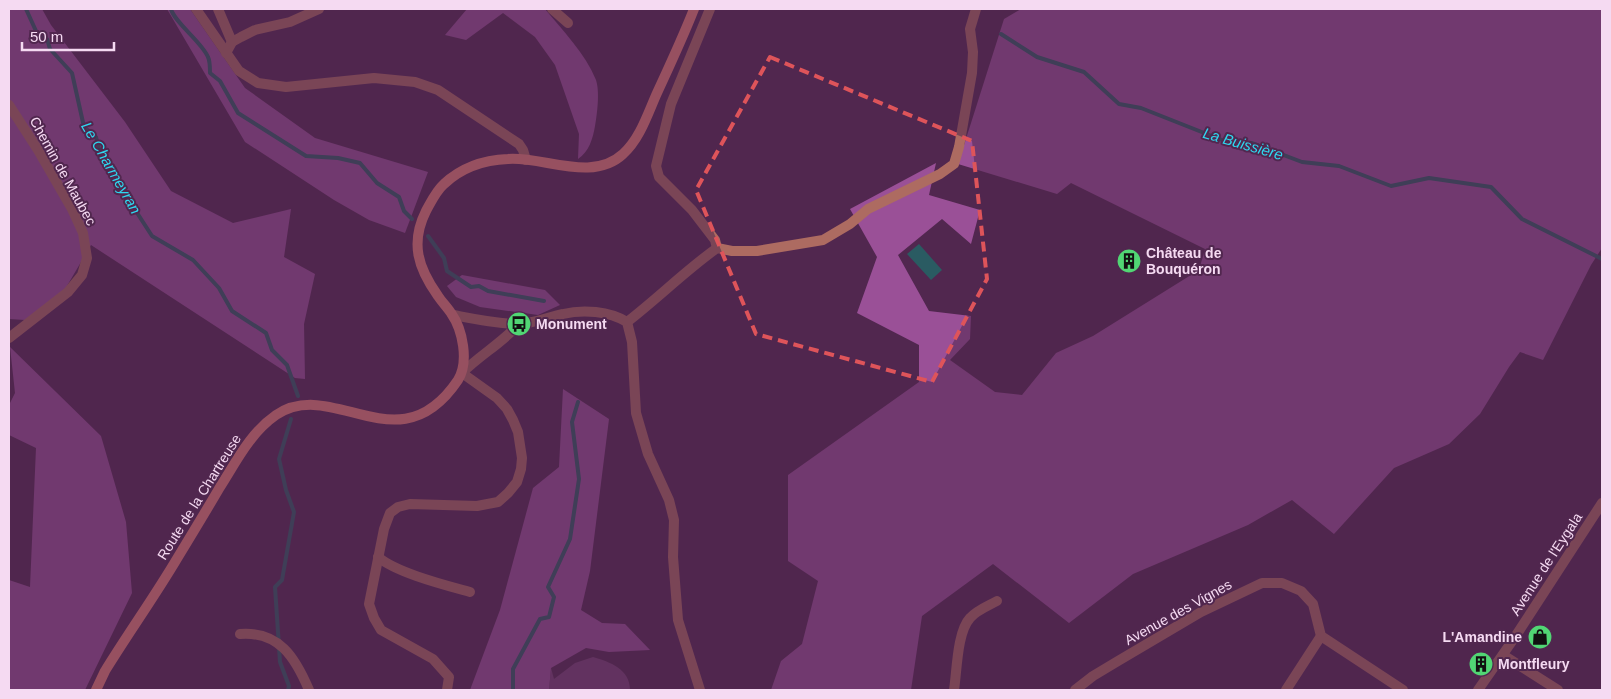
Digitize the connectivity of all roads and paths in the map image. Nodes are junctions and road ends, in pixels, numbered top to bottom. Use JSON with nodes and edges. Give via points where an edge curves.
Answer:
{"nodes":[{"id":1,"x":196,"y":9,"type":"edge"},
{"id":2,"x":218,"y":9,"type":"edge"},
{"id":3,"x":319,"y":9,"type":"edge"},
{"id":4,"x":552,"y":9,"type":"edge"},
{"id":5,"x":694,"y":9,"type":"edge"},
{"id":6,"x":710,"y":9,"type":"edge"},
{"id":7,"x":976,"y":9,"type":"edge"},
{"id":8,"x":568,"y":23,"type":"dead end"},
{"id":9,"x":232,"y":42,"type":"junction"},
{"id":10,"x":226,"y":53,"type":"junction"},
{"id":11,"x":9,"y":105,"type":"edge"},
{"id":12,"x":526,"y":160,"type":"junction"},
{"id":13,"x":717,"y":248,"type":"junction"},
{"id":14,"x":453,"y":315,"type":"junction"},
{"id":15,"x":627,"y":322,"type":"junction"},
{"id":16,"x":518,"y":324,"type":"junction"},
{"id":17,"x":9,"y":338,"type":"edge"},
{"id":18,"x":462,"y":373,"type":"junction"},
{"id":19,"x":1602,"y":503,"type":"edge"},
{"id":20,"x":378,"y":556,"type":"junction"},
{"id":21,"x":470,"y":592,"type":"dead end"},
{"id":22,"x":997,"y":601,"type":"dead end"},
{"id":23,"x":240,"y":634,"type":"dead end"},
{"id":24,"x":1321,"y":636,"type":"junction"},
{"id":25,"x":1503,"y":655,"type":"junction"},
{"id":26,"x":96,"y":690,"type":"edge"},
{"id":27,"x":309,"y":690,"type":"edge"},
{"id":28,"x":447,"y":690,"type":"edge"},
{"id":29,"x":700,"y":690,"type":"edge"},
{"id":30,"x":954,"y":690,"type":"edge"},
{"id":31,"x":1075,"y":690,"type":"edge"},
{"id":32,"x":1286,"y":690,"type":"edge"},
{"id":33,"x":1403,"y":690,"type":"edge"},
{"id":34,"x":1478,"y":690,"type":"edge"},
{"id":35,"x":1558,"y":690,"type":"edge"}],
"edges":[{"from":1,"to":10,"type":"street"},
{"from":2,"to":9,"type":"street"},
{"from":3,"to":9,"type":"street","via":[[290,22],[255,30]]},
{"from":4,"to":8,"type":"street"},
{"from":5,"to":12,"type":"main road","via":[[642,126],[621,156],[604,164],[572,168]]},
{"from":6,"to":13,"type":"street","via":[[671,104],[656,166],[659,177],[692,210],[715,240]]},
{"from":7,"to":13,"type":"street","via":[[970,29],[972,73],[954,164],[868,209],[823,240],[757,251]]},
{"from":9,"to":10,"type":"street"},
{"from":10,"to":12,"type":"street","via":[[239,71],[258,83],[286,87],[374,78],[438,90],[519,144]]},
{"from":11,"to":17,"type":"street","name":"Chemin de Maubec","via":[[72,209],[83,233],[87,258],[82,275],[68,292]]},
{"from":12,"to":14,"type":"main road","via":[[509,158],[475,164],[459,171],[442,185],[421,222],[417,250],[423,271]]},
{"from":13,"to":15,"type":"street"},
{"from":14,"to":16,"type":"street"},
{"from":14,"to":18,"type":"main road","via":[[461,338]]},
{"from":15,"to":16,"type":"street","via":[[603,313],[583,312]]},
{"from":15,"to":29,"type":"street","via":[[632,342],[636,413],[674,520],[673,567],[678,620]]},
{"from":16,"to":18,"type":"street"},
{"from":18,"to":20,"type":"street","via":[[497,398],[513,420],[522,458],[516,482],[498,502],[478,506],[410,504],[398,507],[390,513]]},
{"from":18,"to":26,"type":"main road","name":"Route de la Chartreuse","via":[[436,405],[411,418],[371,418],[314,405],[285,411],[269,421],[250,439],[237,459]]},
{"from":19,"to":25,"type":"street","name":"Avenue de l'Eygala"},
{"from":20,"to":21,"type":"street","via":[[411,574]]},
{"from":20,"to":28,"type":"street","via":[[369,604],[374,618],[381,630],[433,659],[449,677]]},
{"from":22,"to":30,"type":"street","via":[[976,612],[962,630]]},
{"from":23,"to":27,"type":"street","via":[[266,635],[278,644],[298,667]]},
{"from":24,"to":31,"type":"street","name":"Avenue des Vignes","via":[[1313,604],[1301,591],[1282,583],[1262,583],[1201,612]]},
{"from":24,"to":32,"type":"street"},
{"from":24,"to":33,"type":"street"},
{"from":25,"to":34,"type":"street","name":"Avenue de l'Eygala"},
{"from":25,"to":35,"type":"street"}]}
